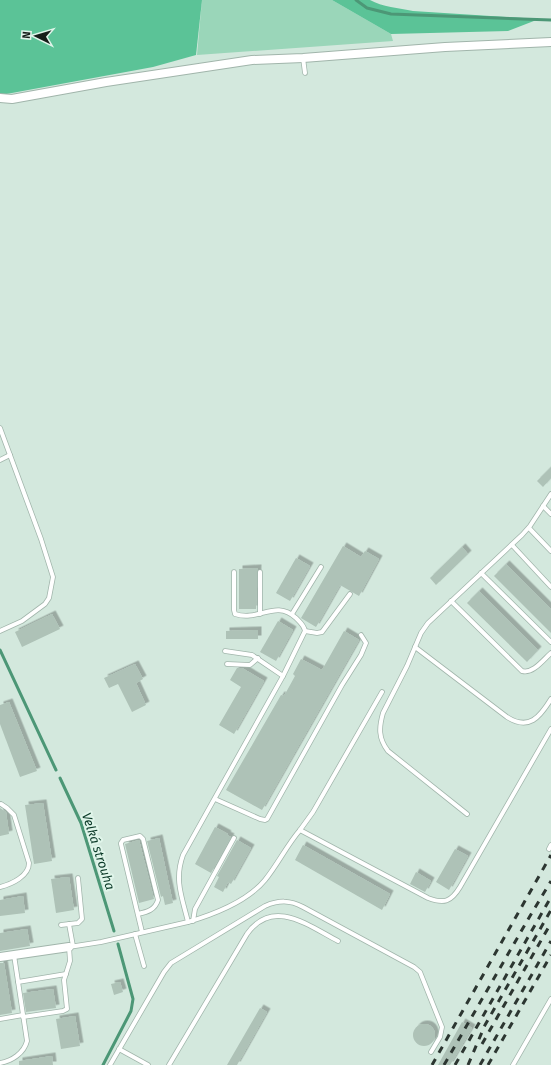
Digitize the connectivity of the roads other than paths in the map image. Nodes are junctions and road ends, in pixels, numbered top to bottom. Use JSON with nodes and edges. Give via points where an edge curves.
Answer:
{"nodes":[{"id":1,"x":551,"y":42,"type":"edge"},
{"id":2,"x":303,"y":58,"type":"junction"},
{"id":3,"x":305,"y":73,"type":"dead end"},
{"id":4,"x":0,"y":98,"type":"edge"},
{"id":5,"x":0,"y":428,"type":"edge"},
{"id":6,"x":10,"y":456,"type":"junction"},
{"id":7,"x":0,"y":460,"type":"edge"},
{"id":8,"x":551,"y":494,"type":"edge"},
{"id":9,"x":543,"y":506,"type":"junction"},
{"id":10,"x":551,"y":514,"type":"edge"},
{"id":11,"x":528,"y":528,"type":"junction"},
{"id":12,"x":512,"y":544,"type":"junction"},
{"id":13,"x":551,"y":551,"type":"edge"},
{"id":14,"x":321,"y":567,"type":"dead end"},
{"id":15,"x":234,"y":572,"type":"dead end"},
{"id":16,"x":260,"y":572,"type":"dead end"},
{"id":17,"x":481,"y":573,"type":"junction"},
{"id":18,"x":551,"y":587,"type":"edge"},
{"id":19,"x":350,"y":594,"type":"dead end"},
{"id":20,"x":451,"y":601,"type":"junction"},
{"id":21,"x":260,"y":614,"type":"junction"},
{"id":22,"x":292,"y":614,"type":"junction"},
{"id":23,"x":0,"y":631,"type":"edge"},
{"id":24,"x":305,"y":631,"type":"junction"},
{"id":25,"x":361,"y":635,"type":"dead end"},
{"id":26,"x":551,"y":642,"type":"edge"},
{"id":27,"x":415,"y":647,"type":"junction"},
{"id":28,"x":225,"y":651,"type":"dead end"},
{"id":29,"x":551,"y":653,"type":"edge"},
{"id":30,"x":258,"y":658,"type":"junction"},
{"id":31,"x":226,"y":664,"type":"dead end"},
{"id":32,"x":283,"y":676,"type":"junction"},
{"id":33,"x":382,"y":692,"type":"dead end"},
{"id":34,"x":551,"y":699,"type":"edge"},
{"id":35,"x":551,"y":729,"type":"edge"},
{"id":36,"x":215,"y":799,"type":"junction"},
{"id":37,"x":0,"y":803,"type":"edge"},
{"id":38,"x":468,"y":814,"type":"dead end"},
{"id":39,"x":300,"y":830,"type":"junction"},
{"id":40,"x":234,"y":838,"type":"dead end"},
{"id":41,"x":78,"y":878,"type":"dead end"},
{"id":42,"x":0,"y":887,"type":"edge"},
{"id":43,"x":138,"y":914,"type":"junction"},
{"id":44,"x":190,"y":921,"type":"junction"},
{"id":45,"x":69,"y":924,"type":"junction"},
{"id":46,"x":61,"y":925,"type":"dead end"},
{"id":47,"x":142,"y":932,"type":"junction"},
{"id":48,"x":135,"y":934,"type":"junction"},
{"id":49,"x":338,"y":941,"type":"dead end"},
{"id":50,"x":71,"y":947,"type":"junction"},
{"id":51,"x":14,"y":955,"type":"junction"},
{"id":52,"x":0,"y":956,"type":"edge"},
{"id":53,"x":144,"y":966,"type":"dead end"},
{"id":54,"x":66,"y":974,"type":"junction"},
{"id":55,"x":18,"y":982,"type":"junction"},
{"id":56,"x":551,"y":999,"type":"edge"},
{"id":57,"x":23,"y":1016,"type":"junction"},
{"id":58,"x":0,"y":1019,"type":"edge"},
{"id":59,"x":119,"y":1049,"type":"junction"},
{"id":60,"x":431,"y":1052,"type":"dead end"},
{"id":61,"x":0,"y":1063,"type":"edge"},
{"id":62,"x":7,"y":1063,"type":"edge"},
{"id":63,"x":110,"y":1065,"type":"edge"},
{"id":64,"x":148,"y":1065,"type":"edge"},
{"id":65,"x":169,"y":1065,"type":"edge"},
{"id":66,"x":513,"y":1065,"type":"edge"}],
"edges":[{"from":1,"to":2,"type":"street","via":[[445,46]]},
{"from":2,"to":3,"type":"lane"},
{"from":2,"to":4,"type":"street","via":[[252,60],[12,99]]},
{"from":5,"to":6,"type":"lane"},
{"from":6,"to":7,"type":"lane"},
{"from":6,"to":23,"type":"lane","via":[[53,577],[50,596],[46,602],[30,616]]},
{"from":8,"to":9,"type":"lane"},
{"from":9,"to":10,"type":"lane"},
{"from":9,"to":11,"type":"lane"},
{"from":11,"to":12,"type":"lane"},
{"from":11,"to":13,"type":"lane"},
{"from":12,"to":17,"type":"lane"},
{"from":12,"to":18,"type":"lane"},
{"from":14,"to":22,"type":"lane"},
{"from":15,"to":21,"type":"lane","via":[[234,613]]},
{"from":16,"to":21,"type":"lane"},
{"from":17,"to":20,"type":"lane"},
{"from":17,"to":26,"type":"lane"},
{"from":19,"to":24,"type":"lane","via":[[322,632]]},
{"from":20,"to":27,"type":"lane","via":[[424,627]]},
{"from":20,"to":29,"type":"lane","via":[[522,671],[532,670]]},
{"from":21,"to":22,"type":"lane","via":[[279,609]]},
{"from":22,"to":24,"type":"lane"},
{"from":24,"to":32,"type":"lane"},
{"from":25,"to":36,"type":"lane","via":[[366,643],[362,655],[342,685],[267,819]]},
{"from":27,"to":34,"type":"lane","via":[[516,722],[537,718]]},
{"from":27,"to":38,"type":"lane","via":[[383,713],[381,741],[393,755]]},
{"from":28,"to":30,"type":"lane","via":[[249,654]]},
{"from":30,"to":31,"type":"lane","via":[[250,665]]},
{"from":30,"to":32,"type":"lane"},
{"from":32,"to":36,"type":"lane"},
{"from":33,"to":39,"type":"lane"},
{"from":35,"to":39,"type":"lane","via":[[460,887],[454,896],[446,901],[441,902],[421,895]]},
{"from":36,"to":44,"type":"lane","via":[[183,855],[179,870],[179,885]]},
{"from":37,"to":42,"type":"lane","via":[[14,815],[29,863],[26,874]]},
{"from":39,"to":44,"type":"lane","via":[[259,887],[226,908]]},
{"from":40,"to":44,"type":"lane"},
{"from":41,"to":45,"type":"lane","via":[[82,917],[79,922]]},
{"from":43,"to":43,"type":"lane","via":[[121,843],[123,840],[140,836],[143,839],[158,900],[152,910]]},
{"from":43,"to":47,"type":"lane"},
{"from":44,"to":47,"type":"lane"},
{"from":45,"to":46,"type":"lane"},
{"from":45,"to":50,"type":"lane"},
{"from":47,"to":48,"type":"lane"},
{"from":48,"to":50,"type":"lane"},
{"from":48,"to":53,"type":"lane"},
{"from":49,"to":65,"type":"lane","via":[[285,915],[259,921],[247,934]]},
{"from":50,"to":51,"type":"street"},
{"from":50,"to":54,"type":"lane"},
{"from":51,"to":52,"type":"street"},
{"from":51,"to":55,"type":"lane"},
{"from":54,"to":55,"type":"lane"},
{"from":54,"to":57,"type":"lane","via":[[64,984],[67,1009]]},
{"from":55,"to":57,"type":"lane"},
{"from":56,"to":66,"type":"lane"},
{"from":57,"to":58,"type":"lane"},
{"from":57,"to":62,"type":"lane","via":[[26,1044]]},
{"from":59,"to":60,"type":"lane","via":[[171,963],[266,906],[280,901],[302,907],[420,972],[442,1027],[440,1037]]},
{"from":59,"to":63,"type":"lane"},
{"from":59,"to":64,"type":"lane"},
{"from":61,"to":62,"type":"lane"}]}
